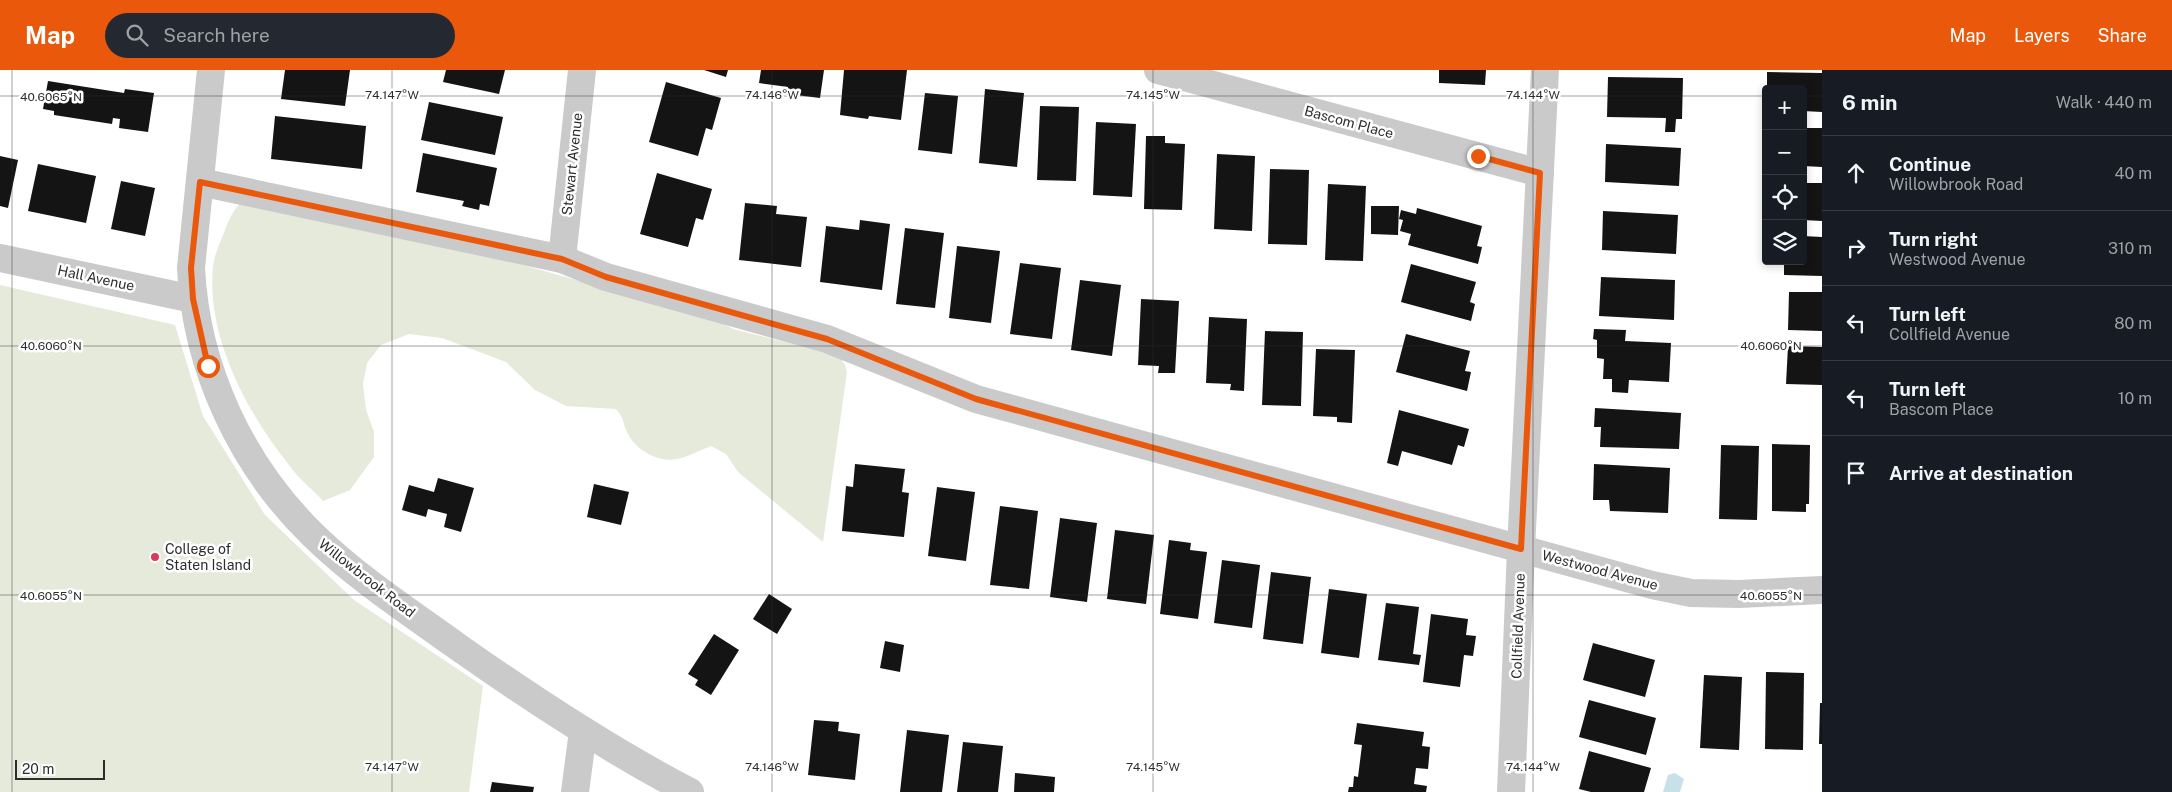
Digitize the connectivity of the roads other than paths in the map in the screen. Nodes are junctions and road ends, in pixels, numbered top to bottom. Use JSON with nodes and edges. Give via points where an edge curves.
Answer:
{"nodes":[{"id":1,"x":212,"y":70,"type":"edge"},
{"id":2,"x":582,"y":70,"type":"edge"},
{"id":3,"x":1158,"y":70,"type":"edge"},
{"id":4,"x":1544,"y":70,"type":"edge"},
{"id":5,"x":1540,"y":173,"type":"junction"},
{"id":6,"x":200,"y":182,"type":"junction"},
{"id":7,"x":0,"y":258,"type":"edge"},
{"id":8,"x":562,"y":259,"type":"junction"},
{"id":9,"x":193,"y":299,"type":"junction"},
{"id":10,"x":1521,"y":549,"type":"junction"},
{"id":11,"x":1822,"y":590,"type":"edge"},
{"id":12,"x":583,"y":731,"type":"junction"},
{"id":13,"x":575,"y":792,"type":"edge"},
{"id":14,"x":690,"y":792,"type":"edge"},
{"id":15,"x":1511,"y":792,"type":"edge"}],
"edges":[{"from":1,"to":6,"type":"street","name":"Willowbrook Road"},
{"from":2,"to":8,"type":"street","name":"Stewart Avenue"},
{"from":3,"to":5,"type":"street","name":"Bascom Place"},
{"from":4,"to":5,"type":"street","name":"Collfield Avenue"},
{"from":5,"to":10,"type":"street","name":"Collfield Avenue"},
{"from":6,"to":8,"type":"street","name":"Westwood Avenue"},
{"from":6,"to":9,"type":"street","name":"Willowbrook Road","via":[[191,268]]},
{"from":7,"to":9,"type":"street","name":"Hall Avenue"},
{"from":8,"to":10,"type":"street","name":"Westwood Avenue","via":[[606,277],[827,339],[976,399]]},
{"from":9,"to":12,"type":"street","name":"Willowbrook Road","via":[[208,366],[222,404],[248,453],[281,499],[313,535],[369,584]]},
{"from":10,"to":11,"type":"street","name":"Westwood Avenue","via":[[1691,593]]},
{"from":10,"to":15,"type":"street","name":"Collfield Avenue"},
{"from":12,"to":13,"type":"street"},
{"from":12,"to":14,"type":"street","name":"Willowbrook Road"}]}
